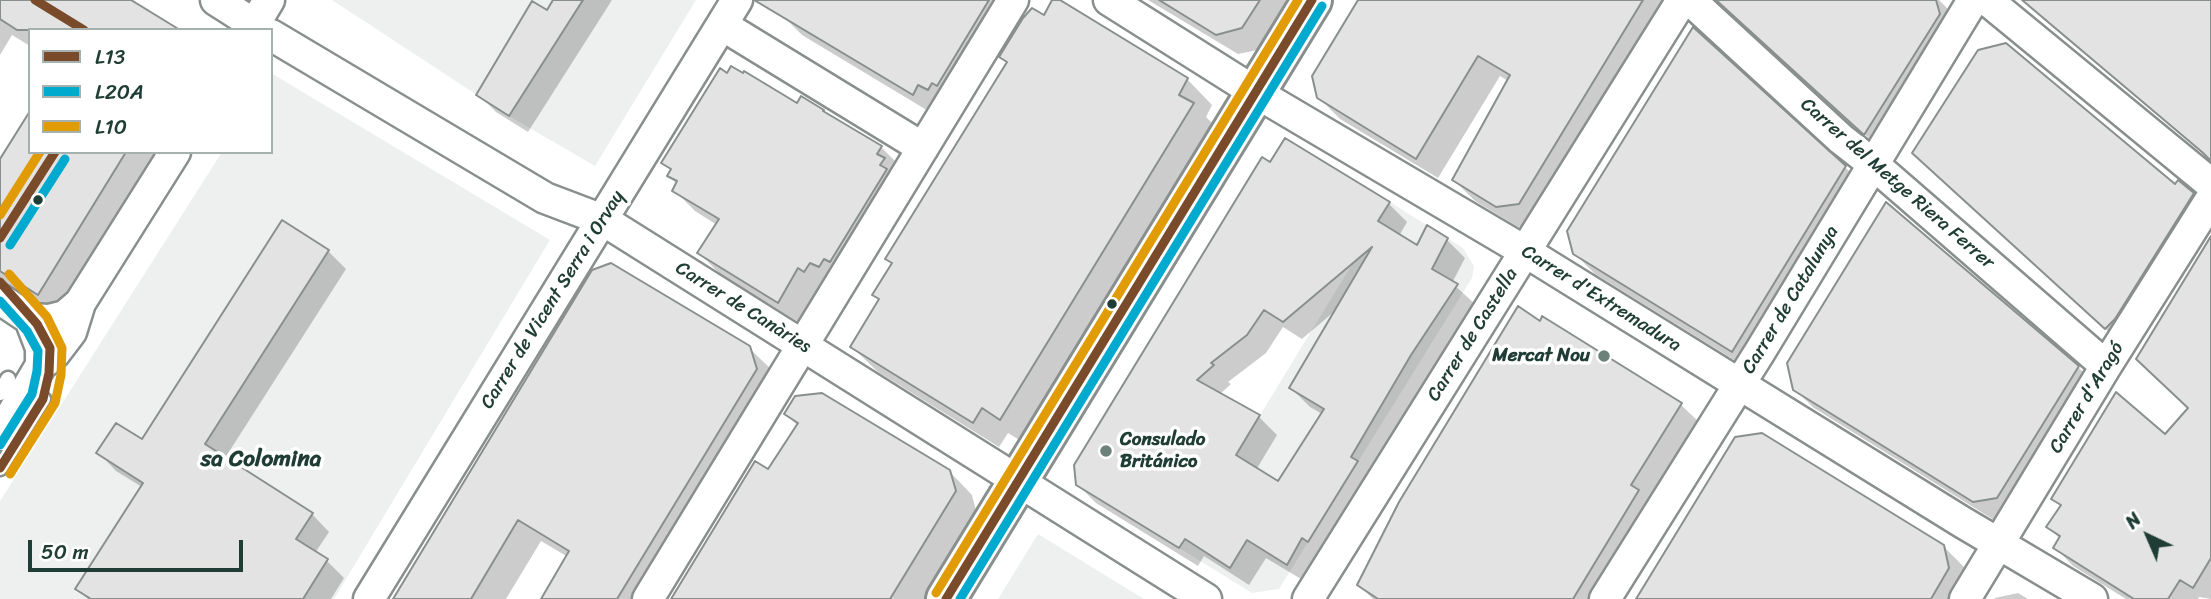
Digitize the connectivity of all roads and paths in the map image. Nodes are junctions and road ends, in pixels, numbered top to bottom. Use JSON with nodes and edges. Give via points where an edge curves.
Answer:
{"nodes":[{"id":1,"x":216,"y":0,"type":"edge"},
{"id":2,"x":1013,"y":0,"type":"edge"},
{"id":3,"x":1109,"y":0,"type":"edge"},
{"id":4,"x":1312,"y":0,"type":"edge"},
{"id":5,"x":1682,"y":0,"type":"edge"},
{"id":6,"x":1690,"y":0,"type":"edge"},
{"id":7,"x":1973,"y":0,"type":"edge"},
{"id":8,"x":1987,"y":0,"type":"edge"},
{"id":9,"x":729,"y":12,"type":"edge"},
{"id":10,"x":262,"y":24,"type":"edge"},
{"id":11,"x":273,"y":31,"type":"edge"},
{"id":12,"x":1255,"y":92,"type":"junction"},
{"id":13,"x":923,"y":148,"type":"junction"},
{"id":14,"x":174,"y":154,"type":"edge"},
{"id":15,"x":1874,"y":164,"type":"junction"},
{"id":16,"x":2211,"y":184,"type":"edge"},
{"id":17,"x":2211,"y":199,"type":"edge"},
{"id":18,"x":603,"y":220,"type":"junction"},
{"id":19,"x":1525,"y":252,"type":"junction"},
{"id":20,"x":0,"y":299,"type":"edge"},
{"id":21,"x":80,"y":303,"type":"junction"},
{"id":22,"x":30,"y":319,"type":"junction"},
{"id":23,"x":803,"y":346,"type":"junction"},
{"id":24,"x":41,"y":365,"type":"junction"},
{"id":25,"x":2106,"y":366,"type":"junction"},
{"id":26,"x":8,"y":379,"type":"dead end"},
{"id":27,"x":1740,"y":384,"type":"junction"},
{"id":28,"x":0,"y":393,"type":"edge"},
{"id":29,"x":43,"y":399,"type":"dead end"},
{"id":30,"x":0,"y":435,"type":"edge"},
{"id":31,"x":0,"y":468,"type":"edge"},
{"id":32,"x":1018,"y":481,"type":"junction"},
{"id":33,"x":1999,"y":545,"type":"junction"},
{"id":34,"x":1312,"y":598,"type":"edge"},
{"id":35,"x":369,"y":599,"type":"edge"},
{"id":36,"x":648,"y":599,"type":"edge"},
{"id":37,"x":946,"y":599,"type":"edge"},
{"id":38,"x":1206,"y":599,"type":"edge"},
{"id":39,"x":1605,"y":599,"type":"edge"},
{"id":40,"x":1965,"y":599,"type":"edge"},
{"id":41,"x":2092,"y":599,"type":"edge"}],
"edges":[{"from":1,"to":10,"type":"street","name":"Carrer de Canàries"},
{"from":2,"to":13,"type":"street"},
{"from":3,"to":12,"type":"street","name":"Carrer d'Extremadura"},
{"from":4,"to":12,"type":"street"},
{"from":5,"to":19,"type":"street","name":"Carrer de Castella"},
{"from":6,"to":15,"type":"street","name":"Carrer del Metge Riera Ferrer"},
{"from":7,"to":15,"type":"street","name":"Carrer de Catalunya"},
{"from":8,"to":16,"type":"street"},
{"from":9,"to":13,"type":"street"},
{"from":9,"to":18,"type":"street","name":"Carrer de Vicent Serra i Orvay"},
{"from":11,"to":18,"type":"street","name":"Carrer de Canàries","via":[[545,198]]},
{"from":12,"to":19,"type":"street","name":"Carrer d'Extremadura"},
{"from":12,"to":32,"type":"street"},
{"from":13,"to":23,"type":"street"},
{"from":14,"to":21,"type":"street"},
{"from":15,"to":25,"type":"street","name":"Carrer del Metge Riera Ferrer"},
{"from":15,"to":27,"type":"street","name":"Carrer de Catalunya"},
{"from":17,"to":25,"type":"street","name":"Carrer d'Aragó"},
{"from":18,"to":23,"type":"street","name":"Carrer de Canàries"},
{"from":18,"to":35,"type":"street","name":"Carrer de Vicent Serra i Orvay"},
{"from":19,"to":27,"type":"street","name":"Carrer d'Extremadura"},
{"from":19,"to":34,"type":"street","name":"Carrer de Castella"},
{"from":20,"to":22,"type":"street"},
{"from":21,"to":22,"type":"street","via":[[65,316]]},
{"from":21,"to":24,"type":"street","via":[[71,332]]},
{"from":22,"to":24,"type":"street","via":[[41,348]]},
{"from":23,"to":32,"type":"street","name":"Carrer de Canàries"},
{"from":23,"to":36,"type":"street"},
{"from":24,"to":30,"type":"street"},
{"from":25,"to":33,"type":"street","name":"Carrer d'Aragó"},
{"from":26,"to":28,"type":"lane"},
{"from":27,"to":33,"type":"street","name":"Carrer d'Extremadura"},
{"from":27,"to":39,"type":"street","name":"Carrer de Catalunya"},
{"from":29,"to":31,"type":"lane"},
{"from":32,"to":37,"type":"street"},
{"from":32,"to":38,"type":"street","name":"Carrer de Canàries"},
{"from":33,"to":40,"type":"street","name":"Carrer d'Aragó"},
{"from":33,"to":41,"type":"street","name":"Carrer d'Extremadura"}]}
